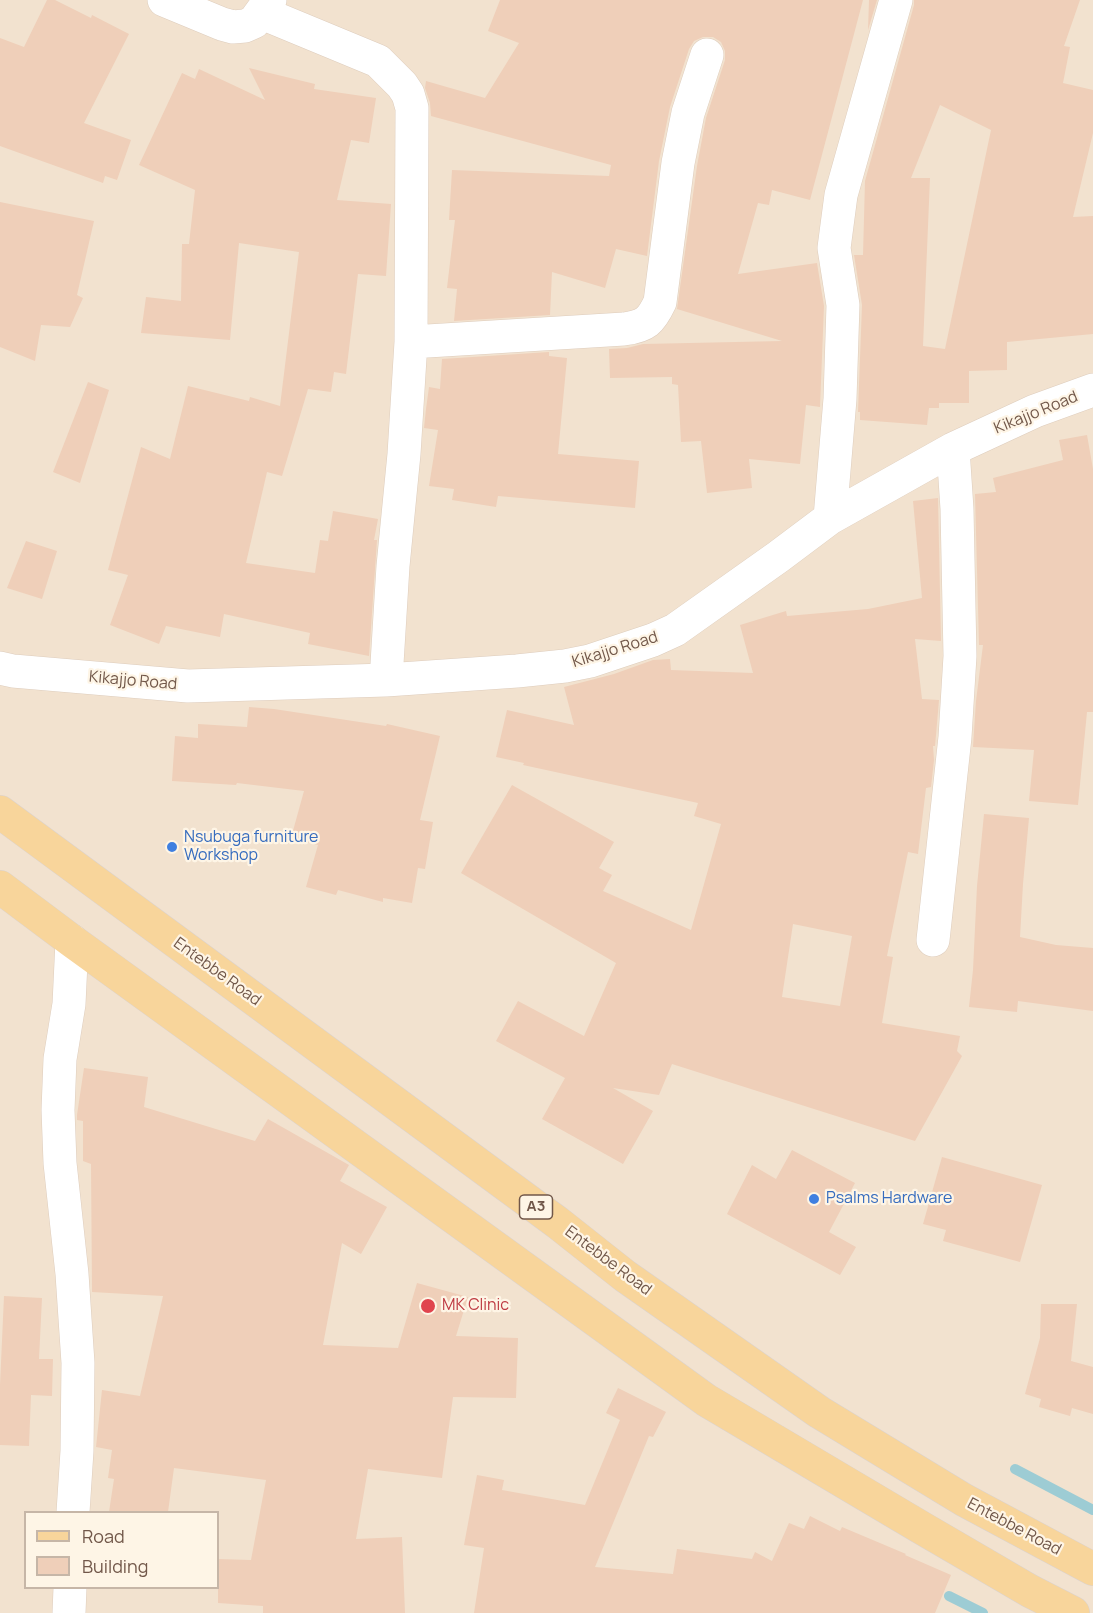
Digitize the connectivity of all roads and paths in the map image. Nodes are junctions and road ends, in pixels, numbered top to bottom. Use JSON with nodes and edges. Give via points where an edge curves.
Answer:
{"nodes":[{"id":1,"x":164,"y":0,"type":"edge"},
{"id":2,"x":896,"y":0,"type":"edge"},
{"id":3,"x":266,"y":6,"type":"edge"},
{"id":4,"x":707,"y":55,"type":"dead end"},
{"id":5,"x":411,"y":342,"type":"junction"},
{"id":6,"x":1093,"y":390,"type":"edge"},
{"id":7,"x":953,"y":449,"type":"junction"},
{"id":8,"x":830,"y":518,"type":"junction"},
{"id":9,"x":0,"y":668,"type":"edge"},
{"id":10,"x":386,"y":680,"type":"junction"},
{"id":11,"x":0,"y":812,"type":"edge"},
{"id":12,"x":0,"y":887,"type":"edge"},
{"id":13,"x":933,"y":940,"type":"dead end"},
{"id":14,"x":72,"y":941,"type":"junction"},
{"id":15,"x":73,"y":1511,"type":"edge"},
{"id":16,"x":1093,"y":1569,"type":"edge"},
{"id":17,"x":70,"y":1589,"type":"edge"},
{"id":18,"x":1030,"y":1591,"type":"junction"},
{"id":19,"x":69,"y":1613,"type":"edge"},
{"id":20,"x":1059,"y":1613,"type":"edge"},
{"id":21,"x":1073,"y":1613,"type":"edge"}],
"edges":[{"from":1,"to":3,"type":"street","via":[[233,27],[254,22]]},
{"from":2,"to":8,"type":"street","via":[[841,195],[834,248],[843,305]]},
{"from":3,"to":5,"type":"street","via":[[378,61],[408,94],[412,108]]},
{"from":4,"to":5,"type":"street","via":[[688,113],[660,302],[652,320],[624,329]]},
{"from":5,"to":10,"type":"street"},
{"from":6,"to":7,"type":"street","name":"Kikajjo Road","via":[[1035,411]]},
{"from":7,"to":8,"type":"street","name":"Kikajjo Road"},
{"from":7,"to":13,"type":"street","via":[[960,656]]},
{"from":8,"to":10,"type":"street","name":"Kikajjo Road","via":[[675,630],[653,640],[565,666]]},
{"from":9,"to":10,"type":"street","name":"Kikajjo Road","via":[[188,686]]},
{"from":11,"to":16,"type":"main road","name":"Entebbe Road","number":"A3","via":[[625,1276],[819,1412],[964,1500]]},
{"from":12,"to":14,"type":"main road"},
{"from":14,"to":15,"type":"street","via":[[58,1110],[78,1363]]},
{"from":14,"to":18,"type":"main road","via":[[706,1400]]},
{"from":17,"to":19,"type":"street"},
{"from":18,"to":20,"type":"street"},
{"from":18,"to":21,"type":"main road"}]}
